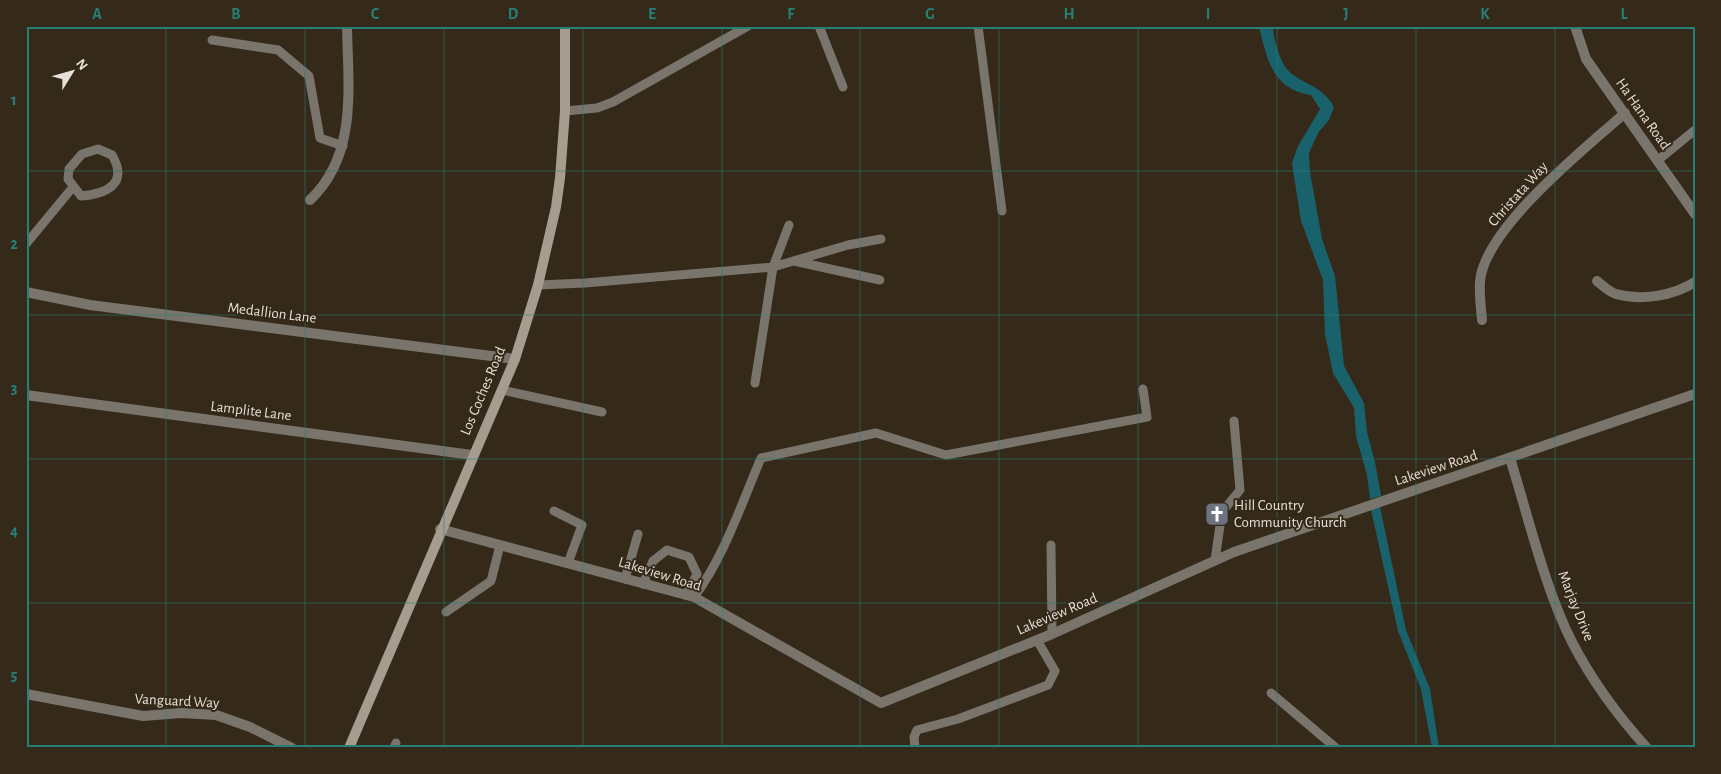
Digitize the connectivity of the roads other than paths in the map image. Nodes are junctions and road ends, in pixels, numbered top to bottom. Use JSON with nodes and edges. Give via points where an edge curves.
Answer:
{"nodes":[{"id":1,"x":347,"y":26,"type":"edge"},
{"id":2,"x":565,"y":26,"type":"edge"},
{"id":3,"x":748,"y":26,"type":"edge"},
{"id":4,"x":819,"y":26,"type":"edge"},
{"id":5,"x":978,"y":26,"type":"edge"},
{"id":6,"x":1575,"y":26,"type":"edge"},
{"id":7,"x":212,"y":40,"type":"dead end"},
{"id":8,"x":843,"y":87,"type":"dead end"},
{"id":9,"x":565,"y":111,"type":"junction"},
{"id":10,"x":1625,"y":113,"type":"junction"},
{"id":11,"x":1695,"y":130,"type":"edge"},
{"id":12,"x":343,"y":146,"type":"junction"},
{"id":13,"x":1657,"y":161,"type":"junction"},
{"id":14,"x":73,"y":187,"type":"junction"},
{"id":15,"x":310,"y":200,"type":"dead end"},
{"id":16,"x":1002,"y":211,"type":"dead end"},
{"id":17,"x":1695,"y":214,"type":"edge"},
{"id":18,"x":789,"y":225,"type":"dead end"},
{"id":19,"x":881,"y":239,"type":"dead end"},
{"id":20,"x":26,"y":244,"type":"edge"},
{"id":21,"x":793,"y":260,"type":"junction"},
{"id":22,"x":773,"y":268,"type":"junction"},
{"id":23,"x":880,"y":280,"type":"dead end"},
{"id":24,"x":1597,"y":281,"type":"dead end"},
{"id":25,"x":1695,"y":282,"type":"edge"},
{"id":26,"x":538,"y":285,"type":"junction"},
{"id":27,"x":26,"y":292,"type":"edge"},
{"id":28,"x":1482,"y":320,"type":"dead end"},
{"id":29,"x":515,"y":359,"type":"junction"},
{"id":30,"x":755,"y":383,"type":"dead end"},
{"id":31,"x":1143,"y":389,"type":"dead end"},
{"id":32,"x":502,"y":390,"type":"junction"},
{"id":33,"x":1695,"y":394,"type":"edge"},
{"id":34,"x":26,"y":395,"type":"edge"},
{"id":35,"x":602,"y":412,"type":"dead end"},
{"id":36,"x":1234,"y":421,"type":"dead end"},
{"id":37,"x":472,"y":455,"type":"junction"},
{"id":38,"x":1510,"y":458,"type":"junction"},
{"id":39,"x":554,"y":511,"type":"dead end"},
{"id":40,"x":440,"y":529,"type":"junction"},
{"id":41,"x":638,"y":534,"type":"dead end"},
{"id":42,"x":500,"y":545,"type":"junction"},
{"id":43,"x":1051,"y":545,"type":"dead end"},
{"id":44,"x":1215,"y":560,"type":"junction"},
{"id":45,"x":568,"y":563,"type":"junction"},
{"id":46,"x":625,"y":579,"type":"junction"},
{"id":47,"x":643,"y":584,"type":"junction"},
{"id":48,"x":690,"y":596,"type":"junction"},
{"id":49,"x":446,"y":612,"type":"dead end"},
{"id":50,"x":1052,"y":634,"type":"junction"},
{"id":51,"x":1037,"y":640,"type":"junction"},
{"id":52,"x":1271,"y":693,"type":"dead end"},
{"id":53,"x":26,"y":694,"type":"edge"},
{"id":54,"x":292,"y":748,"type":"edge"},
{"id":55,"x":348,"y":748,"type":"edge"},
{"id":56,"x":915,"y":748,"type":"edge"},
{"id":57,"x":1336,"y":748,"type":"edge"},
{"id":58,"x":1647,"y":748,"type":"edge"}],
"edges":[{"from":1,"to":12,"type":"street","via":[[348,119]]},
{"from":2,"to":9,"type":"main road","name":"Los Coches Road"},
{"from":3,"to":9,"type":"lane","via":[[621,98],[597,108]]},
{"from":4,"to":8,"type":"lane"},
{"from":5,"to":16,"type":"lane"},
{"from":6,"to":10,"type":"street","name":"Ha Hana Road","via":[[1586,59]]},
{"from":7,"to":12,"type":"lane","via":[[278,50],[309,76],[320,138]]},
{"from":9,"to":26,"type":"main road","name":"Los Coches Road","via":[[556,208]]},
{"from":10,"to":13,"type":"street","name":"Ha Hana Road"},
{"from":10,"to":28,"type":"street","name":"Christata Way","via":[[1549,180],[1499,237],[1488,255],[1479,281]]},
{"from":11,"to":13,"type":"lane"},
{"from":12,"to":15,"type":"street","via":[[330,178]]},
{"from":13,"to":17,"type":"street","name":"Ha Hana Road"},
{"from":14,"to":14,"type":"lane","via":[[80,196],[101,192],[114,185],[118,167],[112,155],[98,149],[82,154],[69,169],[68,179]]},
{"from":14,"to":20,"type":"lane"},
{"from":18,"to":22,"type":"lane"},
{"from":19,"to":21,"type":"lane"},
{"from":21,"to":22,"type":"lane"},
{"from":21,"to":23,"type":"lane"},
{"from":22,"to":26,"type":"lane"},
{"from":22,"to":30,"type":"lane"},
{"from":24,"to":25,"type":"street","via":[[1615,294],[1650,297],[1681,291]]},
{"from":26,"to":29,"type":"main road","name":"Los Coches Road"},
{"from":27,"to":29,"type":"street","name":"Medallion Lane","via":[[90,305]]},
{"from":29,"to":32,"type":"main road","name":"Los Coches Road"},
{"from":31,"to":48,"type":"lane","via":[[1147,417],[946,455],[876,433],[761,458],[707,581]]},
{"from":32,"to":35,"type":"lane"},
{"from":32,"to":37,"type":"main road","name":"Los Coches Road"},
{"from":33,"to":38,"type":"street","name":"Lakeview Road"},
{"from":34,"to":37,"type":"street","name":"Lamplite Lane","via":[[74,404]]},
{"from":36,"to":44,"type":"lane","via":[[1240,490],[1222,512]]},
{"from":37,"to":40,"type":"main road","name":"Los Coches Road"},
{"from":38,"to":44,"type":"street","name":"Lakeview Road"},
{"from":38,"to":58,"type":"street","name":"Marjay Drive","via":[[1552,592],[1572,642],[1618,716]]},
{"from":39,"to":45,"type":"lane","via":[[582,525]]},
{"from":40,"to":42,"type":"street","name":"Lakeview Road"},
{"from":40,"to":55,"type":"main road","name":"Los Coches Road"},
{"from":41,"to":46,"type":"lane"},
{"from":42,"to":45,"type":"street","name":"Lakeview Road"},
{"from":42,"to":49,"type":"lane","via":[[491,581]]},
{"from":43,"to":50,"type":"lane"},
{"from":44,"to":50,"type":"street","name":"Lakeview Road"},
{"from":45,"to":46,"type":"street","name":"Lakeview Road"},
{"from":46,"to":47,"type":"street","name":"Lakeview Road"},
{"from":47,"to":48,"type":"street","name":"Lakeview Road"},
{"from":47,"to":48,"type":"lane","via":[[653,561],[667,550],[688,557],[697,574]]},
{"from":48,"to":51,"type":"street","name":"Lakeview Road","via":[[881,702]]},
{"from":50,"to":51,"type":"street","name":"Lakeview Road"},
{"from":51,"to":56,"type":"lane","via":[[1055,671],[1048,685],[958,719],[917,730]]},
{"from":52,"to":57,"type":"lane"},
{"from":53,"to":54,"type":"street","name":"Vanguard Way","via":[[143,716],[216,715],[250,727]]}]}
